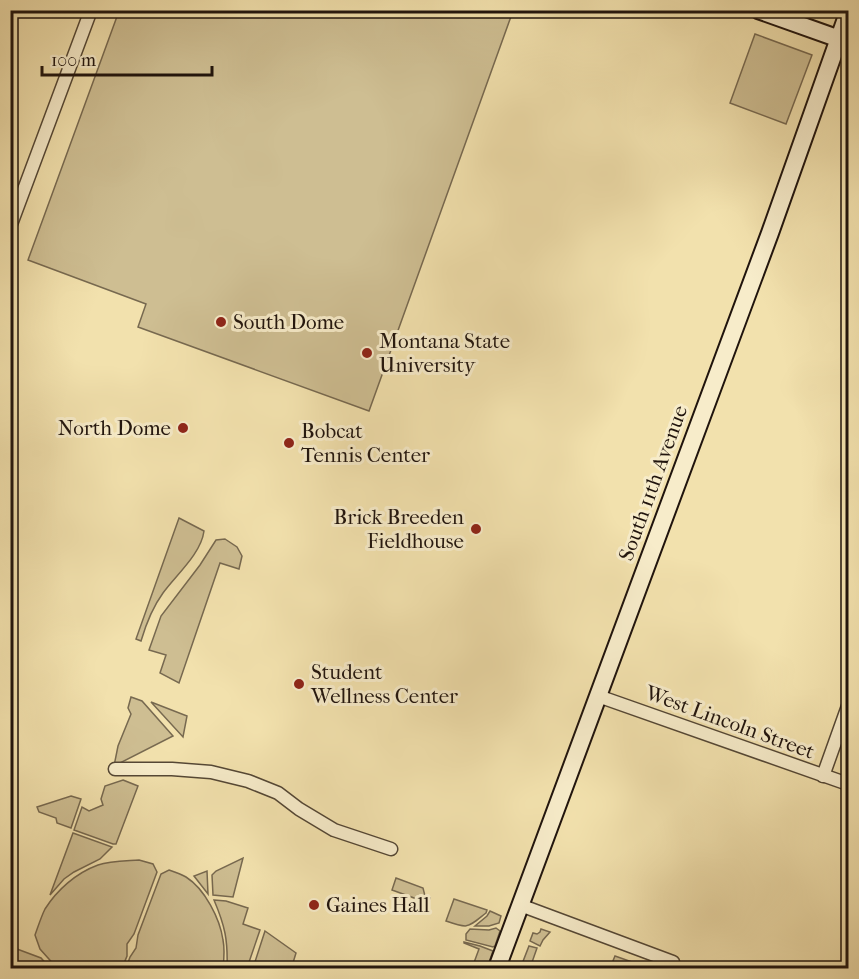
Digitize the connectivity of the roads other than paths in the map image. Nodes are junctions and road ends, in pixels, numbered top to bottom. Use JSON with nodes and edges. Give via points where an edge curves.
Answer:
{"nodes":[{"id":1,"x":91,"y":10,"type":"edge"},
{"id":2,"x":758,"y":10,"type":"edge"},
{"id":3,"x":849,"y":13,"type":"edge"},
{"id":4,"x":844,"y":41,"type":"edge"},
{"id":5,"x":10,"y":227,"type":"edge"},
{"id":6,"x":598,"y":696,"type":"junction"},
{"id":7,"x":849,"y":706,"type":"edge"},
{"id":8,"x":115,"y":769,"type":"dead end"},
{"id":9,"x":823,"y":776,"type":"junction"},
{"id":10,"x":849,"y":784,"type":"edge"},
{"id":11,"x":391,"y":849,"type":"dead end"},
{"id":12,"x":520,"y":905,"type":"junction"},
{"id":13,"x":672,"y":965,"type":"edge"},
{"id":14,"x":497,"y":969,"type":"edge"}],
"edges":[{"from":1,"to":5,"type":"street"},
{"from":2,"to":4,"type":"street"},
{"from":3,"to":4,"type":"street","name":"South 11th Avenue"},
{"from":4,"to":6,"type":"street","name":"South 11th Avenue"},
{"from":6,"to":9,"type":"street","name":"West Lincoln Street"},
{"from":6,"to":12,"type":"street","name":"South 11th Avenue"},
{"from":7,"to":9,"type":"street"},
{"from":8,"to":11,"type":"street","via":[[212,772],[248,781],[278,793],[334,830]]},
{"from":9,"to":10,"type":"street","name":"West Lincoln Street"},
{"from":12,"to":13,"type":"street"},
{"from":12,"to":14,"type":"street","name":"South 11th Avenue"}]}
